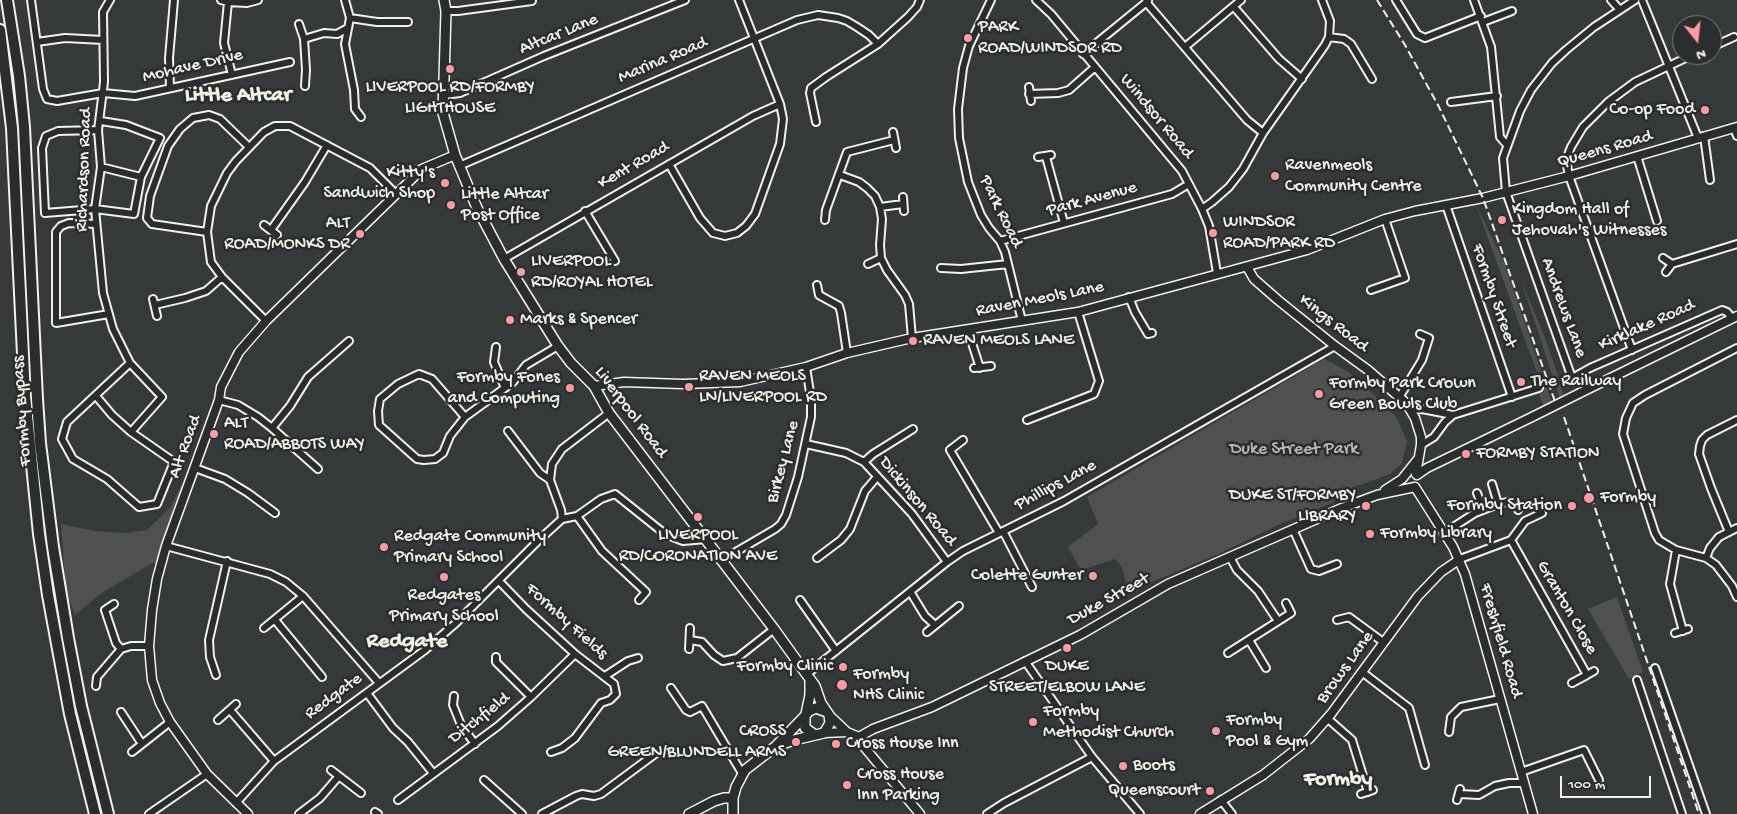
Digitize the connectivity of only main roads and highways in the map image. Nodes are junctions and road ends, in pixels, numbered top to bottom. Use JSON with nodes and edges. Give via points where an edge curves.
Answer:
{"nodes":[{"id":1,"x":7,"y":0,"type":"edge"},
{"id":2,"x":444,"y":0,"type":"edge"},
{"id":3,"x":0,"y":30,"type":"edge"},
{"id":4,"x":808,"y":677,"type":"junction"},
{"id":5,"x":828,"y":714,"type":"junction"},
{"id":6,"x":805,"y":715,"type":"junction"},
{"id":7,"x":819,"y":734,"type":"junction"},
{"id":8,"x":776,"y":746,"type":"junction"},
{"id":9,"x":733,"y":798,"type":"junction"},
{"id":10,"x":95,"y":814,"type":"edge"},
{"id":11,"x":108,"y":814,"type":"edge"},
{"id":12,"x":689,"y":814,"type":"edge"},
{"id":13,"x":733,"y":814,"type":"edge"}],
"edges":[{"from":1,"to":11,"type":"highway","name":"Formby Bypass","via":[[24,127],[37,399],[46,493],[69,647]]},
{"from":2,"to":4,"type":"main road","name":"Liverpool Road","via":[[443,113],[459,166],[504,259],[570,363],[594,386],[609,413]]},
{"from":3,"to":10,"type":"highway","name":"Formby Bypass","via":[[12,128],[24,396],[39,534],[70,714]]},
{"from":4,"to":5,"type":"main road","name":"Liverpool Road"},
{"from":4,"to":6,"type":"main road","via":[[810,696]]},
{"from":5,"to":6,"type":"main road","via":[[816,708]]},
{"from":5,"to":7,"type":"main road","via":[[830,723]]},
{"from":6,"to":7,"type":"main road","via":[[805,728]]},
{"from":6,"to":8,"type":"main road"},
{"from":7,"to":8,"type":"main road"},
{"from":8,"to":9,"type":"main road","via":[[745,770]]},
{"from":9,"to":12,"type":"main road","via":[[714,801]]},
{"from":9,"to":13,"type":"main road"}]}
